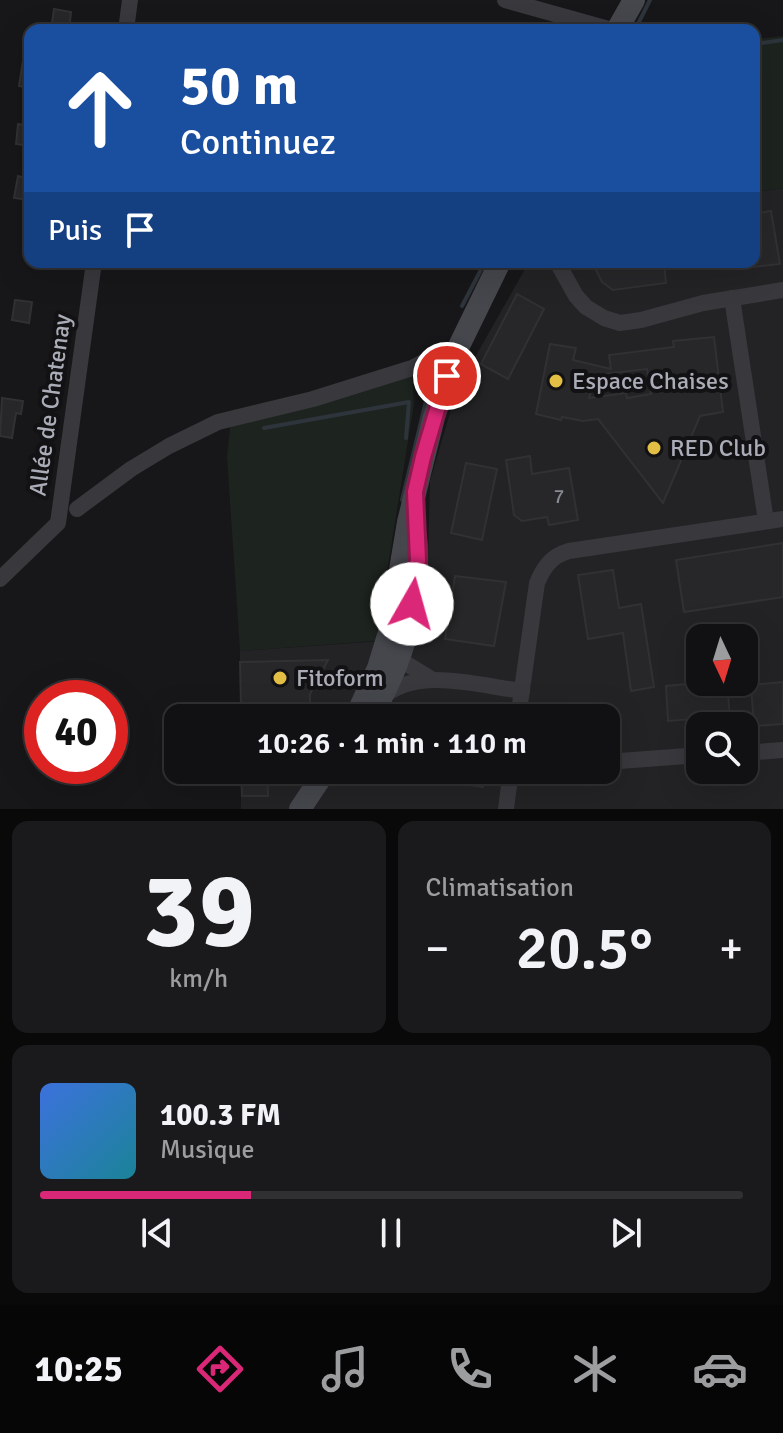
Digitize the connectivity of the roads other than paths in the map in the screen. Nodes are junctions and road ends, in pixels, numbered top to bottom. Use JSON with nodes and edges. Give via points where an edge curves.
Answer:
{"nodes":[{"id":1,"x":130,"y":0,"type":"edge"},
{"id":2,"x":505,"y":0,"type":"edge"},
{"id":3,"x":634,"y":0,"type":"edge"},
{"id":4,"x":127,"y":24,"type":"edge"},
{"id":5,"x":593,"y":24,"type":"edge"},
{"id":6,"x":619,"y":24,"type":"edge"},
{"id":7,"x":93,"y":268,"type":"edge"},
{"id":8,"x":497,"y":268,"type":"edge"},
{"id":9,"x":560,"y":268,"type":"edge"},
{"id":10,"x":783,"y":290,"type":"edge"},
{"id":11,"x":732,"y":298,"type":"junction"},
{"id":12,"x":425,"y":361,"type":"dead end"},
{"id":13,"x":415,"y":492,"type":"junction"},
{"id":14,"x":69,"y":515,"type":"junction"},
{"id":15,"x":775,"y":520,"type":"edge"},
{"id":16,"x":0,"y":579,"type":"edge"},
{"id":17,"x":390,"y":679,"type":"edge"},
{"id":18,"x":522,"y":691,"type":"junction"},
{"id":19,"x":368,"y":704,"type":"edge"},
{"id":20,"x":520,"y":704,"type":"edge"},
{"id":21,"x":783,"y":750,"type":"edge"},
{"id":22,"x":758,"y":752,"type":"edge"},
{"id":23,"x":686,"y":756,"type":"edge"},
{"id":24,"x":620,"y":761,"type":"edge"},
{"id":25,"x":317,"y":784,"type":"edge"},
{"id":26,"x":509,"y":784,"type":"edge"},
{"id":27,"x":300,"y":809,"type":"edge"},
{"id":28,"x":506,"y":809,"type":"edge"}],
"edges":[{"from":1,"to":4,"type":"street"},
{"from":2,"to":5,"type":"street"},
{"from":3,"to":6,"type":"street"},
{"from":7,"to":14,"type":"street","name":"Allée de Chatenay"},
{"from":8,"to":13,"type":"street","via":[[447,376]]},
{"from":9,"to":11,"type":"street","via":[[580,302],[620,323]]},
{"from":10,"to":11,"type":"street"},
{"from":11,"to":15,"type":"street"},
{"from":12,"to":14,"type":"street","via":[[313,399],[218,422],[131,469]]},
{"from":13,"to":17,"type":"street","via":[[390,629]]},
{"from":13,"to":17,"type":"street","via":[[416,576]]},
{"from":14,"to":16,"type":"street","name":"Allée de Chatenay"},
{"from":15,"to":18,"type":"street","via":[[569,551],[552,559],[537,583]]},
{"from":17,"to":18,"type":"street"},
{"from":17,"to":19,"type":"street"},
{"from":18,"to":20,"type":"street"},
{"from":21,"to":22,"type":"street"},
{"from":23,"to":24,"type":"street"},
{"from":25,"to":27,"type":"street"},
{"from":26,"to":28,"type":"street"}]}
